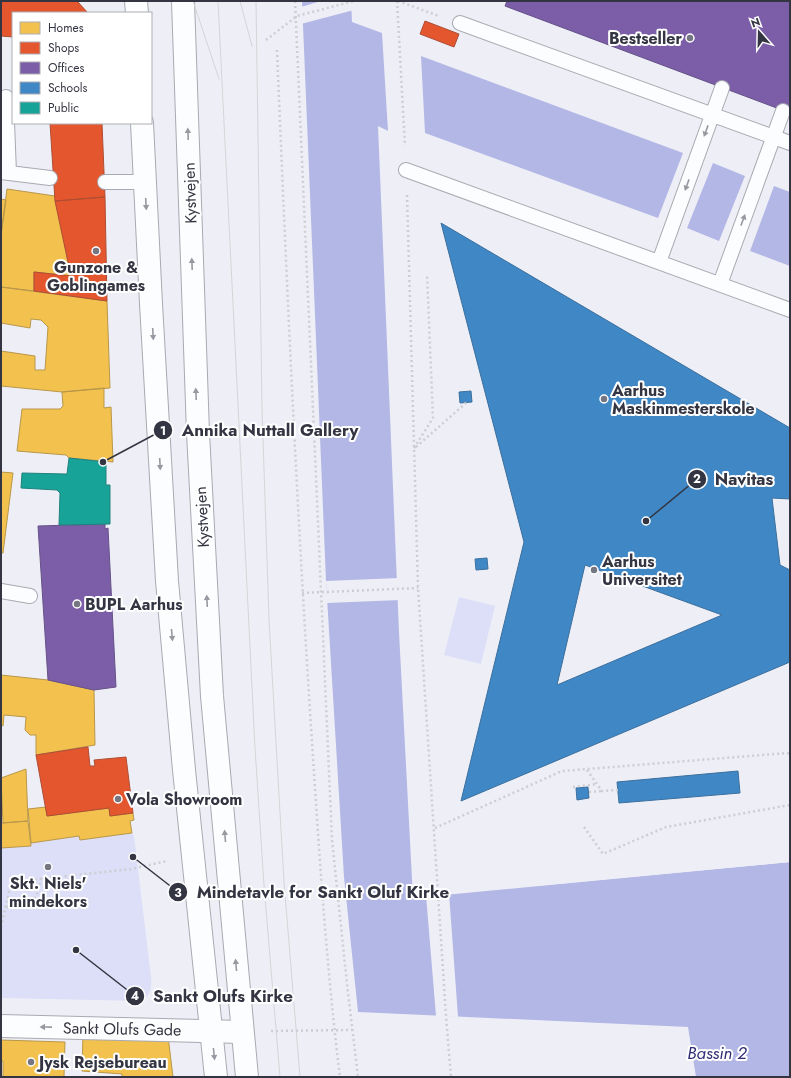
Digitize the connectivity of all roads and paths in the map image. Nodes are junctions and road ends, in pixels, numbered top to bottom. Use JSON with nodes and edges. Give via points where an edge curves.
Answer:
{"nodes":[{"id":1,"x":136,"y":1,"type":"edge"},
{"id":2,"x":183,"y":1,"type":"edge"},
{"id":3,"x":295,"y":1,"type":"edge"},
{"id":4,"x":354,"y":1,"type":"edge"},
{"id":5,"x":397,"y":1,"type":"edge"},
{"id":6,"x":137,"y":12,"type":"edge"},
{"id":7,"x":296,"y":17,"type":"junction"},
{"id":8,"x":460,"y":23,"type":"joint"},
{"id":9,"x":266,"y":40,"type":"dead end"},
{"id":10,"x":277,"y":50,"type":"dead end"},
{"id":11,"x":722,"y":88,"type":"dead end"},
{"id":12,"x":6,"y":97,"type":"dead end"},
{"id":13,"x":783,"y":111,"type":"dead end"},
{"id":14,"x":712,"y":115,"type":"junction"},
{"id":15,"x":142,"y":124,"type":"edge"},
{"id":16,"x":773,"y":137,"type":"junction"},
{"id":17,"x":790,"y":143,"type":"edge"},
{"id":18,"x":406,"y":170,"type":"junction"},
{"id":19,"x":5,"y":172,"type":"edge"},
{"id":20,"x":50,"y":178,"type":"dead end"},
{"id":21,"x":105,"y":182,"type":"dead end"},
{"id":22,"x":145,"y":182,"type":"junction"},
{"id":23,"x":659,"y":262,"type":"junction"},
{"id":24,"x":427,"y":274,"type":"dead end"},
{"id":25,"x":720,"y":284,"type":"junction"},
{"id":26,"x":790,"y":310,"type":"edge"},
{"id":27,"x":467,"y":402,"type":"dead end"},
{"id":28,"x":414,"y":448,"type":"junction"},
{"id":29,"x":418,"y":588,"type":"junction"},
{"id":30,"x":1,"y":591,"type":"edge"},
{"id":31,"x":321,"y":592,"type":"junction"},
{"id":32,"x":302,"y":593,"type":"junction"},
{"id":33,"x":30,"y":596,"type":"dead end"},
{"id":34,"x":790,"y":754,"type":"edge"},
{"id":35,"x":586,"y":769,"type":"junction"},
{"id":36,"x":597,"y":784,"type":"junction"},
{"id":37,"x":573,"y":787,"type":"dead end"},
{"id":38,"x":618,"y":790,"type":"dead end"},
{"id":39,"x":602,"y":791,"type":"junction"},
{"id":40,"x":589,"y":792,"type":"dead end"},
{"id":41,"x":790,"y":805,"type":"edge"},
{"id":42,"x":584,"y":827,"type":"dead end"},
{"id":43,"x":435,"y":828,"type":"junction"},
{"id":44,"x":138,"y":867,"type":"dead end"},
{"id":45,"x":41,"y":877,"type":"junction"},
{"id":46,"x":6,"y":907,"type":"junction"},
{"id":47,"x":1,"y":927,"type":"edge"},
{"id":48,"x":1,"y":1026,"type":"edge"},
{"id":49,"x":352,"y":1030,"type":"junction"},
{"id":50,"x":211,"y":1031,"type":"junction"},
{"id":51,"x":335,"y":1031,"type":"junction"},
{"id":52,"x":242,"y":1032,"type":"junction"},
{"id":53,"x":216,"y":1077,"type":"edge"},
{"id":54,"x":247,"y":1077,"type":"edge"},
{"id":55,"x":340,"y":1077,"type":"edge"},
{"id":56,"x":358,"y":1077,"type":"edge"},
{"id":57,"x":451,"y":1077,"type":"edge"}],
"edges":[{"from":1,"to":6,"type":"street"},
{"from":52,"to":2,"type":"street","name":"Kystvejen","one_way":true,"via":[[212,696],[198,433]]},
{"from":3,"to":7,"type":"path"},
{"from":4,"to":7,"type":"path"},
{"from":5,"to":8,"type":"path"},
{"from":5,"to":18,"type":"path"},
{"from":7,"to":9,"type":"path"},
{"from":7,"to":31,"type":"path"},
{"from":8,"to":14,"type":"lane"},
{"from":10,"to":32,"type":"path"},
{"from":11,"to":14,"type":"lane"},
{"from":12,"to":19,"type":"lane"},
{"from":13,"to":16,"type":"lane"},
{"from":14,"to":16,"type":"lane"},
{"from":14,"to":23,"type":"lane","one_way":true},
{"from":15,"to":22,"type":"street"},
{"from":16,"to":17,"type":"lane"},
{"from":25,"to":16,"type":"lane","one_way":true},
{"from":18,"to":23,"type":"lane"},
{"from":18,"to":28,"type":"path"},
{"from":19,"to":20,"type":"lane"},
{"from":21,"to":22,"type":"lane"},
{"from":22,"to":50,"type":"street","one_way":true,"via":[[167,581]]},
{"from":23,"to":25,"type":"lane"},
{"from":24,"to":28,"type":"path","via":[[433,418]]},
{"from":25,"to":26,"type":"lane"},
{"from":27,"to":28,"type":"path"},
{"from":28,"to":29,"type":"path"},
{"from":29,"to":31,"type":"path"},
{"from":29,"to":43,"type":"path"},
{"from":30,"to":33,"type":"lane"},
{"from":31,"to":32,"type":"path"},
{"from":31,"to":49,"type":"path","via":[[332,840]]},
{"from":32,"to":51,"type":"path","via":[[323,920]]},
{"from":34,"to":35,"type":"path"},
{"from":35,"to":36,"type":"path"},
{"from":35,"to":43,"type":"path","via":[[562,771]]},
{"from":36,"to":37,"type":"path"},
{"from":36,"to":39,"type":"path"},
{"from":38,"to":39,"type":"path"},
{"from":39,"to":40,"type":"path"},
{"from":41,"to":42,"type":"path","via":[[666,827],[603,854]]},
{"from":43,"to":57,"type":"path"},
{"from":44,"to":45,"type":"path"},
{"from":45,"to":46,"type":"path","via":[[39,893],[32,902]]},
{"from":45,"to":46,"type":"path","via":[[12,882]]},
{"from":46,"to":47,"type":"path"},
{"from":50,"to":48,"type":"street","name":"Sankt Olufs Gade","one_way":true},
{"from":49,"to":51,"type":"path"},
{"from":49,"to":56,"type":"path"},
{"from":50,"to":52,"type":"street","name":"Sankt Olufs Gade"},
{"from":50,"to":53,"type":"street","one_way":true},
{"from":51,"to":52,"type":"path"},
{"from":51,"to":55,"type":"path"},
{"from":52,"to":54,"type":"street","name":"Kystvejen"}]}
